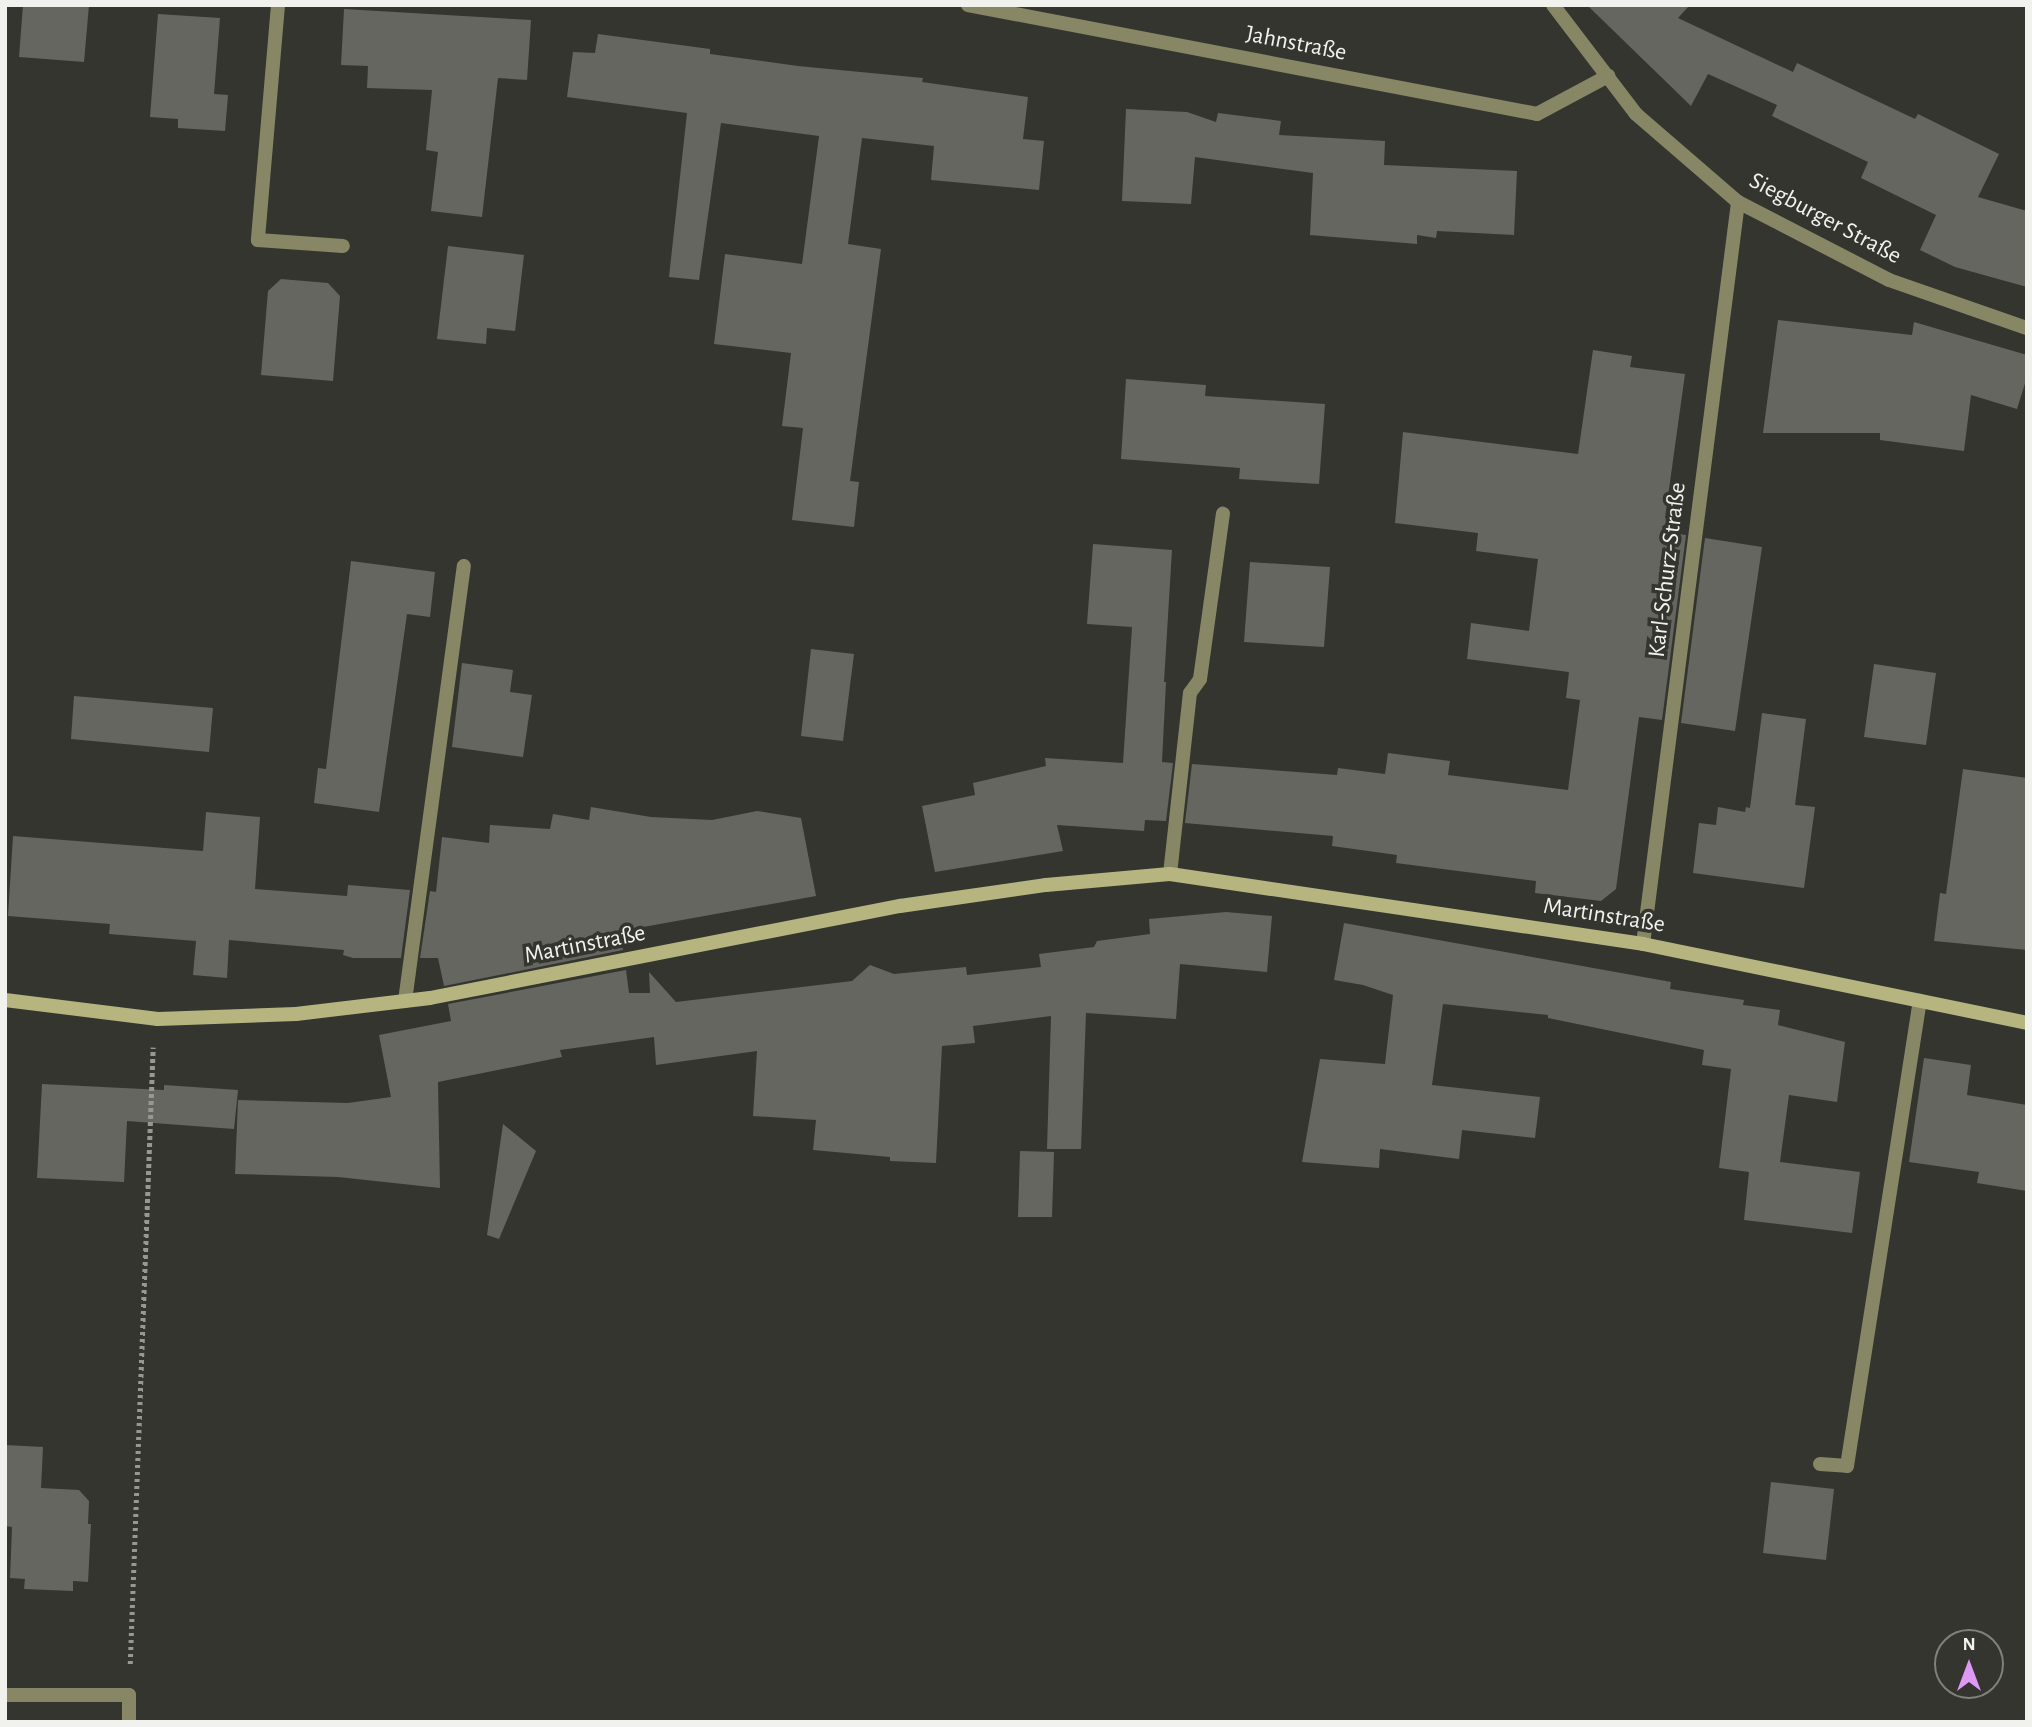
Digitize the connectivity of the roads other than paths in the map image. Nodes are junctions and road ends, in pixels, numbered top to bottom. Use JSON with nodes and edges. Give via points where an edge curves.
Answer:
{"nodes":[{"id":1,"x":278,"y":5,"type":"edge"},
{"id":2,"x":968,"y":5,"type":"edge"},
{"id":3,"x":1553,"y":5,"type":"edge"},
{"id":4,"x":1608,"y":76,"type":"junction"},
{"id":5,"x":1738,"y":202,"type":"junction"},
{"id":6,"x":343,"y":246,"type":"dead end"},
{"id":7,"x":2027,"y":328,"type":"edge"},
{"id":8,"x":1223,"y":514,"type":"dead end"},
{"id":9,"x":464,"y":566,"type":"dead end"},
{"id":10,"x":1170,"y":874,"type":"junction"},
{"id":11,"x":1643,"y":944,"type":"junction"},
{"id":12,"x":5,"y":1000,"type":"edge"},
{"id":13,"x":405,"y":1001,"type":"junction"},
{"id":14,"x":1920,"y":1001,"type":"junction"},
{"id":15,"x":2027,"y":1023,"type":"edge"},
{"id":16,"x":1820,"y":1464,"type":"dead end"},
{"id":17,"x":5,"y":1695,"type":"edge"},
{"id":18,"x":129,"y":1722,"type":"edge"}],
"edges":[{"from":1,"to":6,"type":"street","via":[[258,240]]},
{"from":2,"to":4,"type":"street","name":"Jahnstraße","via":[[1537,114]]},
{"from":3,"to":4,"type":"street","name":"Siegburger Straße"},
{"from":4,"to":5,"type":"street","name":"Siegburger Straße","via":[[1636,114]]},
{"from":5,"to":7,"type":"street","name":"Siegburger Straße","via":[[1889,280]]},
{"from":5,"to":11,"type":"street","name":"Karl-Schurz-Straße"},
{"from":8,"to":10,"type":"street","via":[[1200,679],[1190,694]]},
{"from":9,"to":13,"type":"street"},
{"from":10,"to":11,"type":"street","name":"Martinstraße"},
{"from":10,"to":13,"type":"street","name":"Martinstraße","via":[[1046,885],[900,906]]},
{"from":11,"to":14,"type":"street","name":"Martinstraße"},
{"from":12,"to":13,"type":"street","name":"Martinstraße","via":[[159,1019],[296,1014]]},
{"from":14,"to":15,"type":"street","name":"Martinstraße"},
{"from":14,"to":16,"type":"street","via":[[1847,1466]]},
{"from":17,"to":18,"type":"street","via":[[129,1695]]}]}
